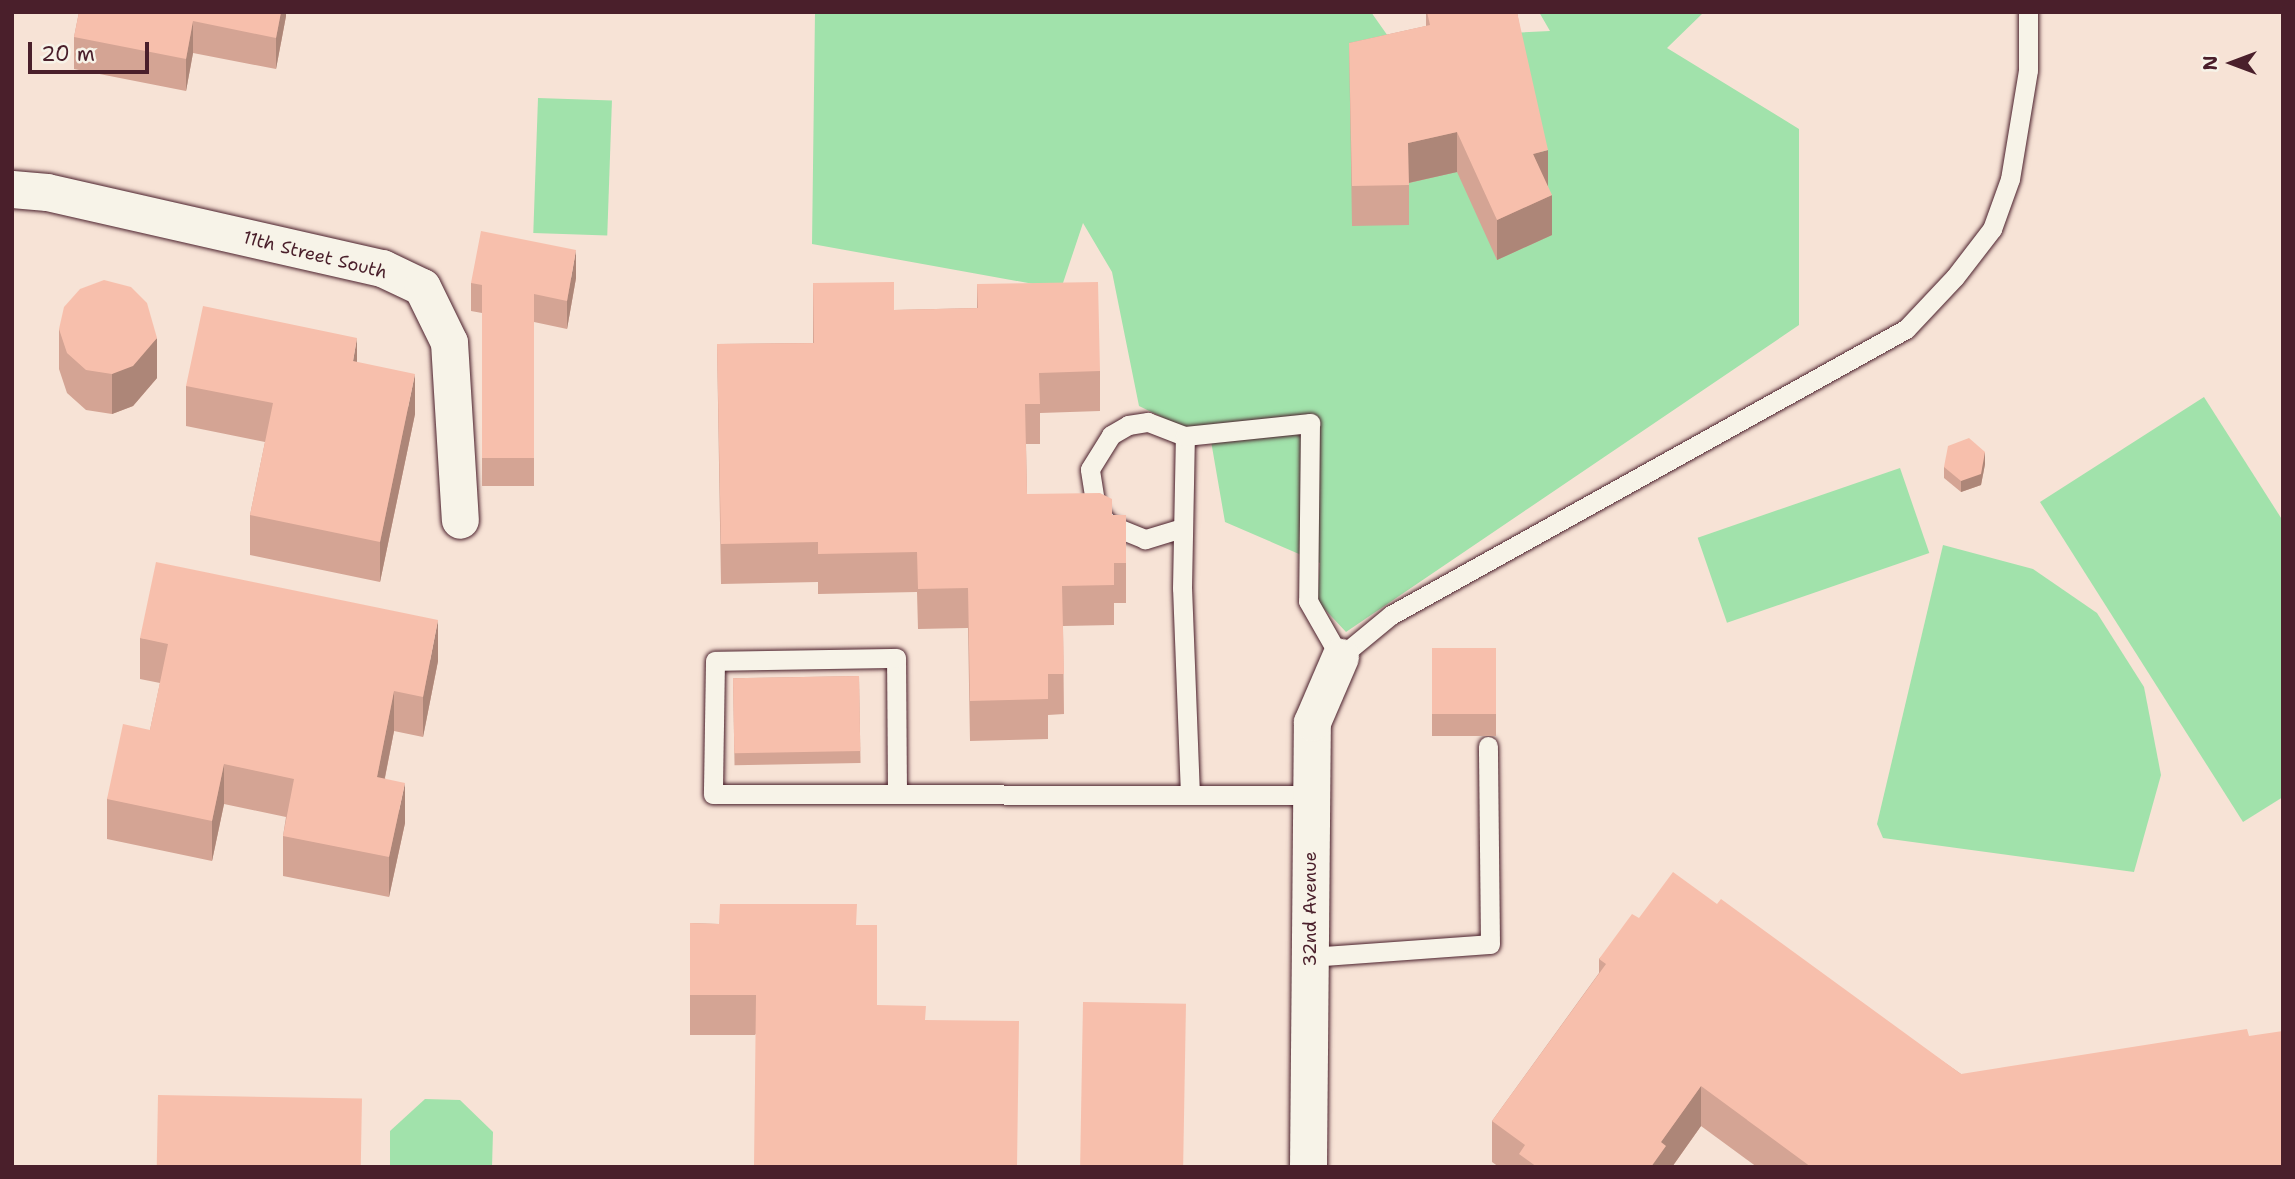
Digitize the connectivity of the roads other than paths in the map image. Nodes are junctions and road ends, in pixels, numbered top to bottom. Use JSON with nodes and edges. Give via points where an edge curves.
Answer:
{"nodes":[{"id":1,"x":2028,"y":12,"type":"edge"},
{"id":2,"x":12,"y":189,"type":"edge"},
{"id":3,"x":1185,"y":436,"type":"junction"},
{"id":4,"x":460,"y":520,"type":"dead end"},
{"id":5,"x":1182,"y":528,"type":"junction"},
{"id":6,"x":1340,"y":657,"type":"junction"},
{"id":7,"x":1488,"y":746,"type":"dead end"},
{"id":8,"x":897,"y":794,"type":"junction"},
{"id":9,"x":1190,"y":795,"type":"junction"},
{"id":10,"x":1310,"y":795,"type":"junction"},
{"id":11,"x":1309,"y":957,"type":"junction"},
{"id":12,"x":1308,"y":1167,"type":"edge"}],
"edges":[{"from":1,"to":6,"type":"lane","via":[[2028,70],[2010,179],[1992,229],[1906,328],[1401,610]]},
{"from":2,"to":4,"type":"street","name":"11th Street South","via":[[47,192],[382,268],[422,287],[449,342]]},
{"from":3,"to":5,"type":"lane"},
{"from":3,"to":5,"type":"lane","via":[[1158,424],[1128,425],[1097,450],[1090,469],[1096,508],[1117,529],[1145,539]]},
{"from":3,"to":6,"type":"lane","via":[[1310,423],[1308,601]]},
{"from":5,"to":9,"type":"lane"},
{"from":6,"to":10,"type":"street","name":"32nd Avenue","via":[[1312,722]]},
{"from":7,"to":11,"type":"lane","via":[[1490,944]]},
{"from":8,"to":8,"type":"lane","via":[[896,658],[715,661],[713,794]]},
{"from":8,"to":9,"type":"lane"},
{"from":9,"to":10,"type":"lane"},
{"from":10,"to":11,"type":"street","name":"32nd Avenue"},
{"from":11,"to":12,"type":"street","name":"32nd Avenue"}]}
